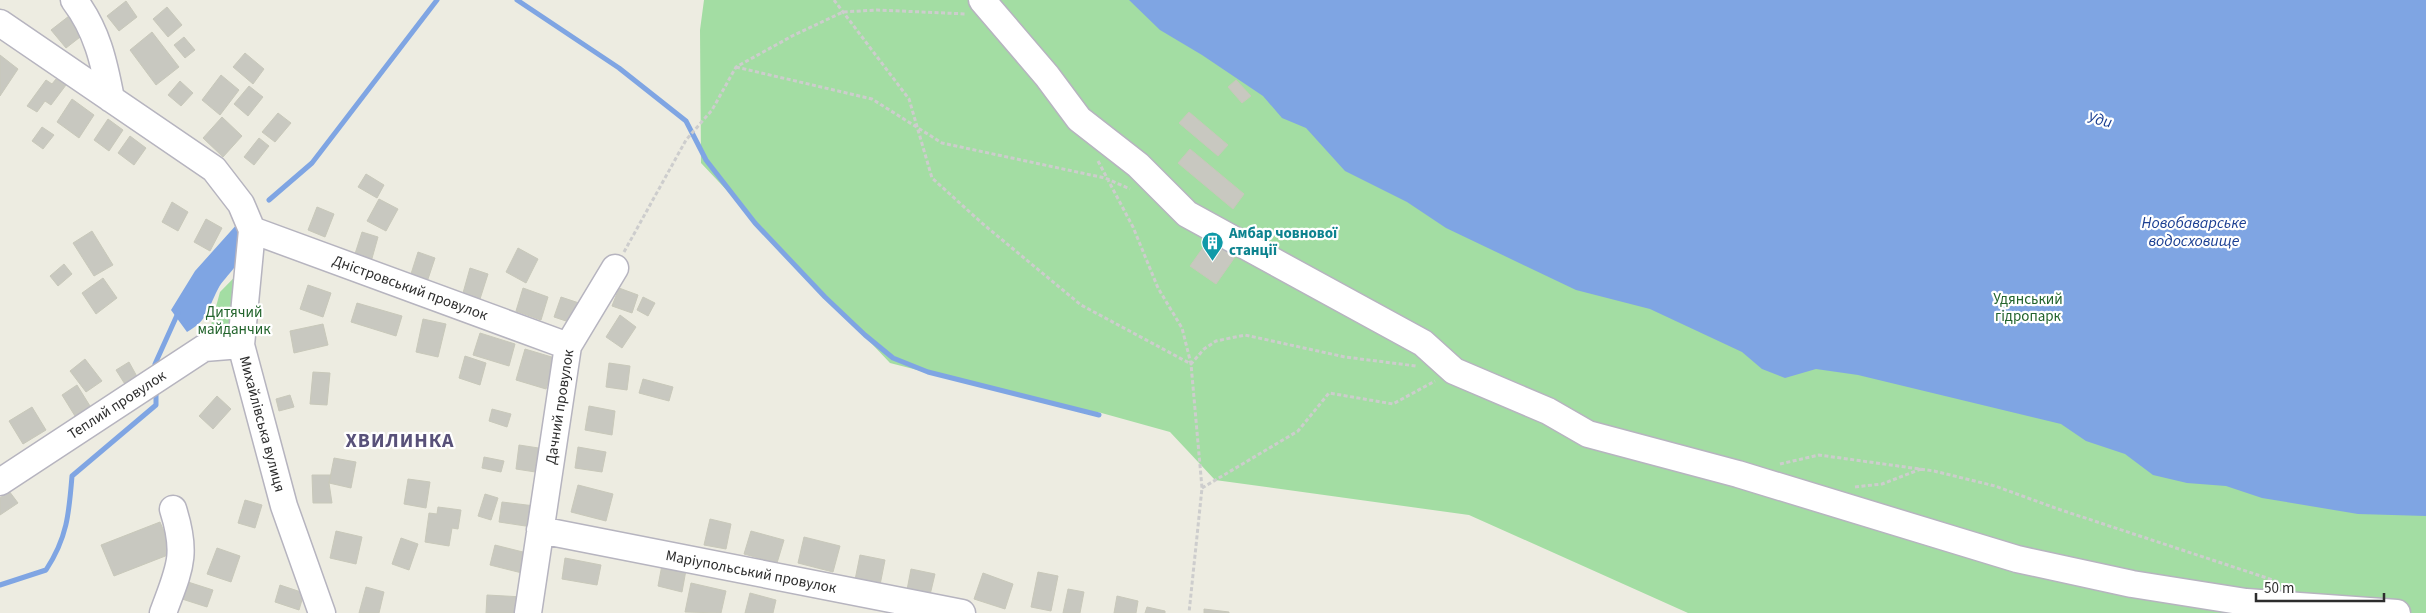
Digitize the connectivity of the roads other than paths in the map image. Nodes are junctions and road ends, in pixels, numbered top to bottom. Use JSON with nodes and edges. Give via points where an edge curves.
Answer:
{"nodes":[{"id":1,"x":74,"y":0,"type":"edge"},
{"id":2,"x":982,"y":0,"type":"edge"},
{"id":3,"x":0,"y":23,"type":"edge"},
{"id":4,"x":111,"y":99,"type":"junction"},
{"id":5,"x":252,"y":230,"type":"junction"},
{"id":6,"x":615,"y":268,"type":"road end"},
{"id":7,"x":240,"y":345,"type":"junction"},
{"id":8,"x":568,"y":346,"type":"junction"},
{"id":9,"x":0,"y":482,"type":"edge"},
{"id":10,"x":173,"y":509,"type":"dead end"},
{"id":11,"x":540,"y":530,"type":"junction"},
{"id":12,"x":163,"y":613,"type":"edge"},
{"id":13,"x":322,"y":613,"type":"edge"},
{"id":14,"x":528,"y":613,"type":"edge"},
{"id":15,"x":962,"y":613,"type":"edge"},
{"id":16,"x":2397,"y":613,"type":"edge"}],
"edges":[{"from":1,"to":4,"type":"street","via":[[102,53]]},
{"from":2,"to":16,"type":"street","via":[[1079,119],[1138,165],[1187,214],[1423,343],[1454,370],[1548,412],[1588,434],[1738,474],[2017,559],[2132,584],[2246,602]]},
{"from":3,"to":4,"type":"street","name":"Михайлівська вулиця"},
{"from":4,"to":5,"type":"street","name":"Михайлівська вулиця","via":[[214,168],[241,204]]},
{"from":5,"to":7,"type":"street","name":"Михайлівська вулиця"},
{"from":5,"to":8,"type":"street","name":"Дністровський провулок"},
{"from":6,"to":8,"type":"street","name":"Дачний провулок"},
{"from":7,"to":9,"type":"street","name":"Теплий провулок","via":[[204,348]]},
{"from":7,"to":13,"type":"street","name":"Михайлівська вулиця","via":[[284,506]]},
{"from":8,"to":11,"type":"street","name":"Дачний провулок"},
{"from":10,"to":12,"type":"street","via":[[180,530],[182,558]]},
{"from":11,"to":14,"type":"street","name":"Дачний провулок"},
{"from":11,"to":15,"type":"street","name":"Маріупольський провулок"}]}
